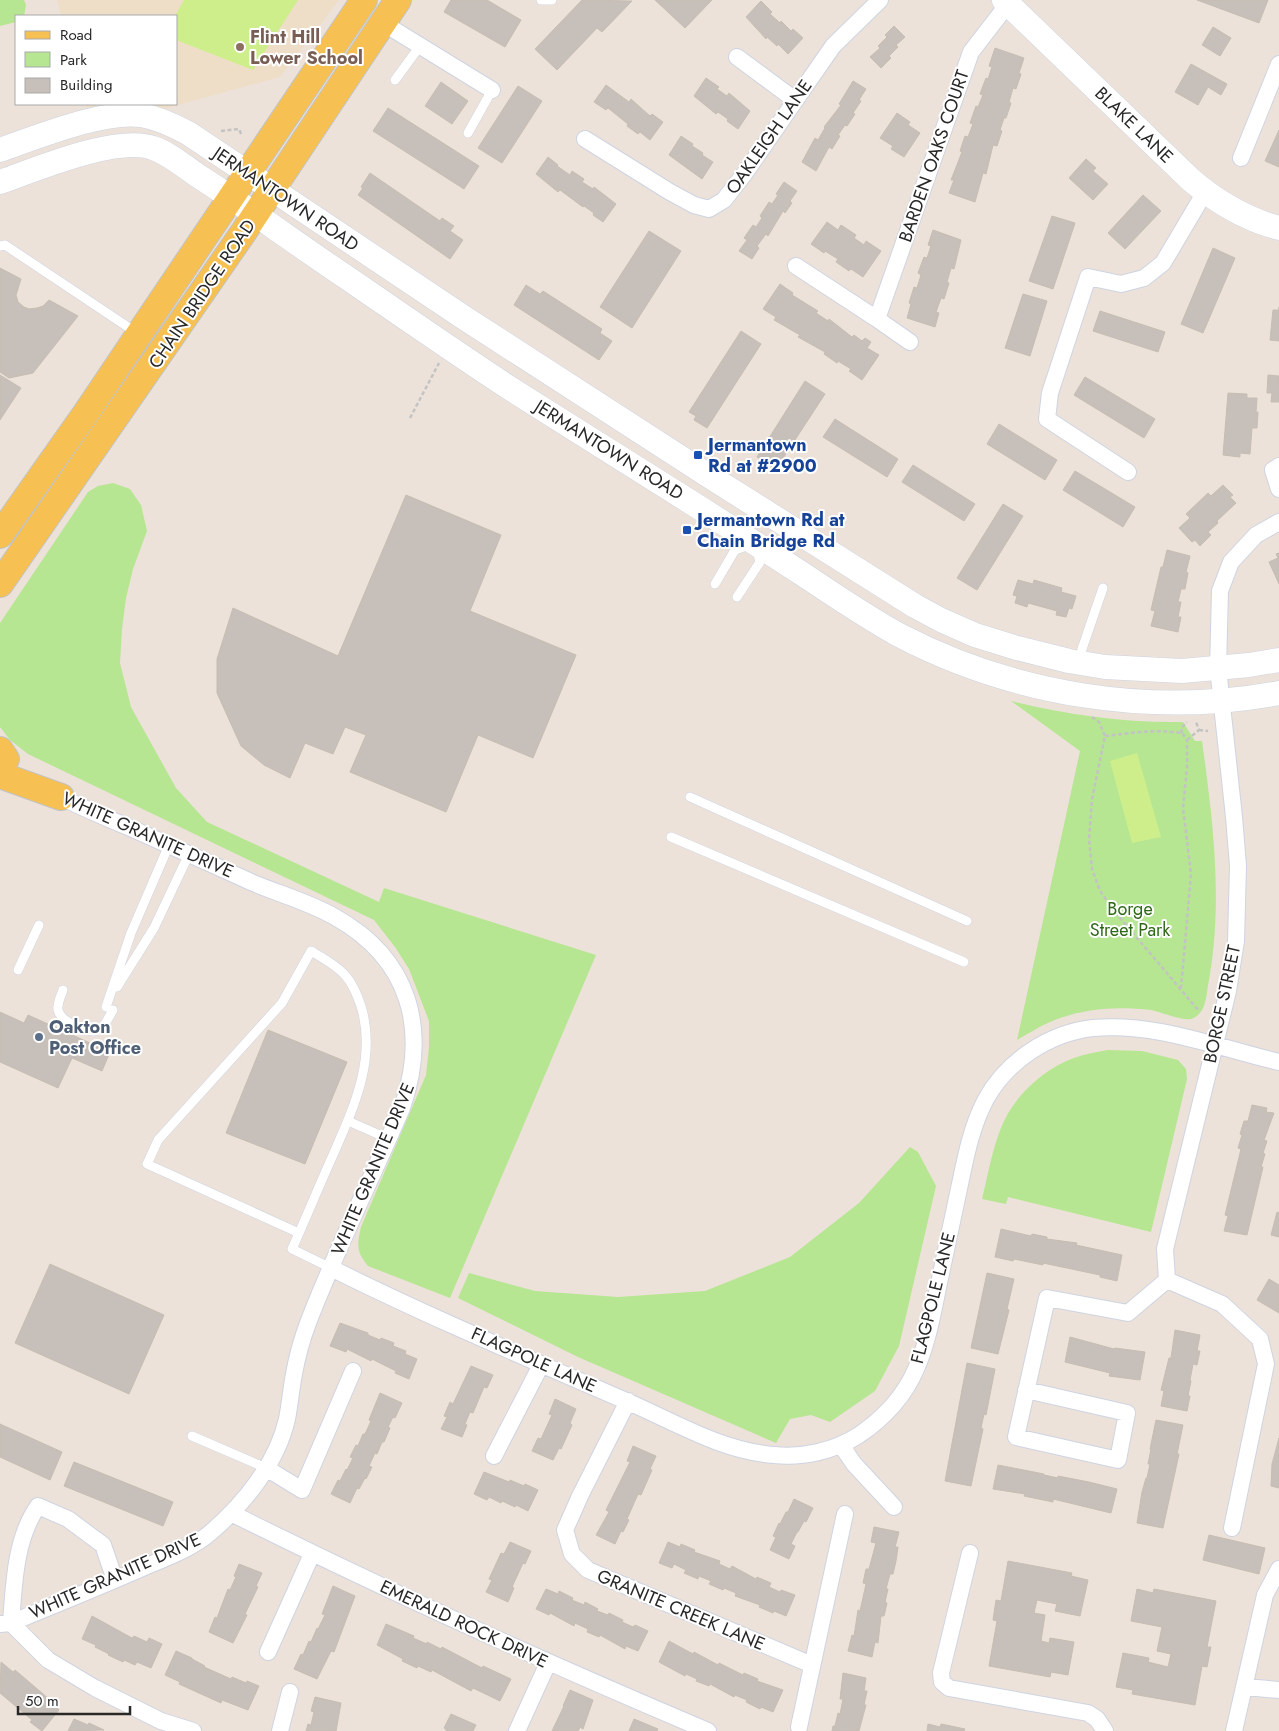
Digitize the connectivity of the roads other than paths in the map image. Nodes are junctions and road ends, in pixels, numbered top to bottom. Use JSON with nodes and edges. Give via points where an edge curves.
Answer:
{"nodes":[{"id":1,"x":364,"y":0,"type":"edge"},
{"id":2,"x":398,"y":0,"type":"edge"},
{"id":3,"x":541,"y":0,"type":"edge"},
{"id":4,"x":552,"y":0,"type":"edge"},
{"id":5,"x":880,"y":0,"type":"edge"},
{"id":6,"x":1007,"y":1,"type":"edge"},
{"id":7,"x":383,"y":23,"type":"junction"},
{"id":8,"x":420,"y":46,"type":"junction"},
{"id":9,"x":737,"y":57,"type":"dead end"},
{"id":10,"x":1279,"y":64,"type":"edge"},
{"id":11,"x":395,"y":80,"type":"dead end"},
{"id":12,"x":492,"y":90,"type":"joint"},
{"id":13,"x":795,"y":100,"type":"junction"},
{"id":14,"x":468,"y":133,"type":"dead end"},
{"id":15,"x":586,"y":139,"type":"dead end"},
{"id":16,"x":0,"y":150,"type":"edge"},
{"id":17,"x":1241,"y":158,"type":"dead end"},
{"id":18,"x":247,"y":173,"type":"junction"},
{"id":19,"x":0,"y":182,"type":"edge"},
{"id":20,"x":272,"y":189,"type":"junction"},
{"id":21,"x":1205,"y":192,"type":"junction"},
{"id":22,"x":232,"y":197,"type":"junction"},
{"id":23,"x":256,"y":215,"type":"junction"},
{"id":24,"x":1279,"y":228,"type":"edge"},
{"id":25,"x":0,"y":246,"type":"edge"},
{"id":26,"x":796,"y":266,"type":"dead end"},
{"id":27,"x":877,"y":318,"type":"junction"},
{"id":28,"x":139,"y":334,"type":"junction"},
{"id":29,"x":910,"y":342,"type":"dead end"},
{"id":30,"x":1279,"y":466,"type":"edge"},
{"id":31,"x":1128,"y":472,"type":"dead end"},
{"id":32,"x":1279,"y":489,"type":"edge"},
{"id":33,"x":1279,"y":522,"type":"edge"},
{"id":34,"x":0,"y":535,"type":"edge"},
{"id":35,"x":755,"y":543,"type":"junction"},
{"id":36,"x":0,"y":584,"type":"edge"},
{"id":37,"x":715,"y":584,"type":"dead end"},
{"id":38,"x":1104,"y":588,"type":"dead end"},
{"id":39,"x":737,"y":597,"type":"dead end"},
{"id":40,"x":1279,"y":660,"type":"edge"},
{"id":41,"x":1080,"y":663,"type":"junction"},
{"id":42,"x":1218,"y":668,"type":"junction"},
{"id":43,"x":1279,"y":692,"type":"edge"},
{"id":44,"x":1221,"y":701,"type":"junction"},
{"id":45,"x":2,"y":759,"type":"edge"},
{"id":46,"x":690,"y":797,"type":"dead end"},
{"id":47,"x":61,"y":798,"type":"joint"},
{"id":48,"x":672,"y":836,"type":"dead end"},
{"id":49,"x":169,"y":845,"type":"junction"},
{"id":50,"x":189,"y":854,"type":"junction"},
{"id":51,"x":968,"y":921,"type":"dead end"},
{"id":52,"x":39,"y":924,"type":"dead end"},
{"id":53,"x":964,"y":962,"type":"dead end"},
{"id":54,"x":18,"y":970,"type":"dead end"},
{"id":55,"x":63,"y":990,"type":"dead end"},
{"id":56,"x":110,"y":998,"type":"junction"},
{"id":57,"x":1214,"y":1045,"type":"junction"},
{"id":58,"x":1279,"y":1062,"type":"edge"},
{"id":59,"x":348,"y":1121,"type":"junction"},
{"id":60,"x":389,"y":1139,"type":"junction"},
{"id":61,"x":300,"y":1233,"type":"junction"},
{"id":62,"x":331,"y":1268,"type":"junction"},
{"id":63,"x":1167,"y":1280,"type":"junction"},
{"id":64,"x":541,"y":1365,"type":"junction"},
{"id":65,"x":352,"y":1371,"type":"dead end"},
{"id":66,"x":1026,"y":1390,"type":"junction"},
{"id":67,"x":628,"y":1401,"type":"junction"},
{"id":68,"x":192,"y":1436,"type":"dead end"},
{"id":69,"x":841,"y":1445,"type":"junction"},
{"id":70,"x":494,"y":1456,"type":"dead end"},
{"id":71,"x":266,"y":1468,"type":"junction"},
{"id":72,"x":894,"y":1507,"type":"dead end"},
{"id":73,"x":230,"y":1513,"type":"junction"},
{"id":74,"x":845,"y":1514,"type":"dead end"},
{"id":75,"x":1232,"y":1528,"type":"dead end"},
{"id":76,"x":970,"y":1553,"type":"dead end"},
{"id":77,"x":312,"y":1554,"type":"junction"},
{"id":78,"x":1279,"y":1569,"type":"edge"},
{"id":79,"x":115,"y":1580,"type":"junction"},
{"id":80,"x":5,"y":1624,"type":"edge"},
{"id":81,"x":268,"y":1652,"type":"dead end"},
{"id":82,"x":548,"y":1663,"type":"junction"},
{"id":83,"x":812,"y":1665,"type":"junction"},
{"id":84,"x":1244,"y":1687,"type":"junction"},
{"id":85,"x":1279,"y":1690,"type":"edge"},
{"id":86,"x":290,"y":1692,"type":"dead end"},
{"id":87,"x":799,"y":1728,"type":"dead end"},
{"id":88,"x":702,"y":1730,"type":"edge"},
{"id":89,"x":193,"y":1731,"type":"edge"},
{"id":90,"x":280,"y":1731,"type":"edge"},
{"id":91,"x":517,"y":1731,"type":"edge"},
{"id":92,"x":1105,"y":1731,"type":"edge"},
{"id":93,"x":1234,"y":1731,"type":"edge"}],
"edges":[{"from":1,"to":18,"type":"main road","name":"CHAIN BRIDGE ROAD"},
{"from":2,"to":7,"type":"main road","name":"CHAIN BRIDGE ROAD"},
{"from":3,"to":4,"type":"lane"},
{"from":5,"to":13,"type":"street","name":"OAKLEIGH LANE","via":[[833,46]]},
{"from":6,"to":21,"type":"main road","name":"BLAKE LANE"},
{"from":6,"to":27,"type":"street","name":"BARDEN OAKS COURT","via":[[971,52]]},
{"from":7,"to":8,"type":"street"},
{"from":7,"to":20,"type":"main road","name":"CHAIN BRIDGE ROAD"},
{"from":8,"to":11,"type":"lane"},
{"from":8,"to":12,"type":"street"},
{"from":9,"to":13,"type":"street"},
{"from":10,"to":17,"type":"street"},
{"from":12,"to":14,"type":"lane"},
{"from":13,"to":15,"type":"street","name":"OAKLEIGH LANE","via":[[730,194],[710,209],[694,205],[670,192]]},
{"from":16,"to":18,"type":"main road","name":"JERMANTOWN ROAD","via":[[79,124],[141,115],[169,122]]},
{"from":18,"to":20,"type":"main road","name":"JERMANTOWN ROAD"},
{"from":18,"to":22,"type":"main road","name":"CHAIN BRIDGE ROAD"},
{"from":19,"to":22,"type":"main road","name":"JERMANTOWN ROAD","via":[[99,149],[129,145],[152,148]]},
{"from":20,"to":23,"type":"main road","name":"CHAIN BRIDGE ROAD"},
{"from":20,"to":41,"type":"main road","name":"JERMANTOWN ROAD","via":[[702,472],[915,606],[974,635]]},
{"from":21,"to":24,"type":"main road","name":"BLAKE LANE","via":[[1236,212]]},
{"from":21,"to":31,"type":"street","via":[[1163,263],[1144,278],[1121,284],[1088,277],[1050,393],[1047,419]]},
{"from":22,"to":23,"type":"main road","name":"JERMANTOWN ROAD"},
{"from":22,"to":28,"type":"main road","name":"CHAIN BRIDGE ROAD"},
{"from":23,"to":35,"type":"main road","name":"JERMANTOWN ROAD","via":[[508,386]]},
{"from":23,"to":36,"type":"main road","name":"CHAIN BRIDGE ROAD"},
{"from":25,"to":28,"type":"lane","via":[[5,245]]},
{"from":26,"to":27,"type":"street"},
{"from":27,"to":29,"type":"street"},
{"from":28,"to":34,"type":"main road","name":"CHAIN BRIDGE ROAD"},
{"from":30,"to":32,"type":"street","via":[[1273,470]]},
{"from":33,"to":42,"type":"street","name":"BORGE STREET","via":[[1256,535],[1231,562],[1220,591]]},
{"from":35,"to":37,"type":"lane","via":[[735,550]]},
{"from":35,"to":39,"type":"lane","via":[[760,562]]},
{"from":35,"to":44,"type":"main road","name":"JERMANTOWN ROAD","via":[[897,634],[988,672],[1066,693],[1103,698]]},
{"from":38,"to":41,"type":"lane"},
{"from":40,"to":42,"type":"main road","name":"JERMANTOWN ROAD"},
{"from":41,"to":42,"type":"main road","name":"JERMANTOWN ROAD","via":[[1142,670]]},
{"from":42,"to":44,"type":"street","name":"BORGE STREET"},
{"from":43,"to":44,"type":"main road","name":"JERMANTOWN ROAD"},
{"from":44,"to":57,"type":"street","name":"BORGE STREET","via":[[1234,817],[1238,898],[1229,983]]},
{"from":45,"to":47,"type":"main road"},
{"from":46,"to":51,"type":"lane"},
{"from":47,"to":49,"type":"street","name":"WHITE GRANITE DRIVE"},
{"from":48,"to":53,"type":"lane"},
{"from":49,"to":50,"type":"street","name":"WHITE GRANITE DRIVE"},
{"from":49,"to":56,"type":"lane","via":[[131,933]]},
{"from":50,"to":56,"type":"lane","via":[[154,928]]},
{"from":50,"to":60,"type":"street","name":"WHITE GRANITE DRIVE","via":[[333,916],[367,939],[388,962],[407,1000],[415,1045],[409,1090]]},
{"from":52,"to":54,"type":"lane"},
{"from":55,"to":56,"type":"lane","via":[[58,1003],[62,1017],[90,1031],[104,1026]]},
{"from":57,"to":58,"type":"street","name":"FLAGPOLE LANE"},
{"from":57,"to":63,"type":"street","name":"BORGE STREET","via":[[1165,1249]]},
{"from":57,"to":69,"type":"street","name":"FLAGPOLE LANE","via":[[1155,1031],[1091,1028],[1046,1042],[1006,1071],[986,1100],[972,1133],[931,1321],[915,1371],[902,1395],[885,1415]]},
{"from":59,"to":60,"type":"lane"},
{"from":59,"to":61,"type":"lane"},
{"from":59,"to":61,"type":"lane","via":[[366,1060],[364,1016],[356,993],[345,976],[311,951],[282,1003],[158,1140],[147,1164]]},
{"from":60,"to":62,"type":"street","name":"WHITE GRANITE DRIVE"},
{"from":61,"to":62,"type":"lane","via":[[292,1249]]},
{"from":62,"to":64,"type":"street","name":"FLAGPOLE LANE"},
{"from":62,"to":71,"type":"street","name":"WHITE GRANITE DRIVE","via":[[303,1336],[287,1419]]},
{"from":63,"to":66,"type":"street","via":[[1128,1314],[1047,1298]]},
{"from":63,"to":75,"type":"street","via":[[1222,1304],[1260,1339],[1266,1364]]},
{"from":64,"to":67,"type":"street","name":"FLAGPOLE LANE"},
{"from":64,"to":70,"type":"street"},
{"from":65,"to":71,"type":"street","via":[[302,1490]]},
{"from":66,"to":66,"type":"street","via":[[1016,1437],[1118,1460],[1127,1413]]},
{"from":67,"to":69,"type":"street","name":"FLAGPOLE LANE","via":[[706,1438],[760,1454],[804,1455]]},
{"from":67,"to":83,"type":"street","name":"GRANITE CREEK LANE","via":[[565,1530],[572,1554],[588,1570]]},
{"from":68,"to":71,"type":"lane"},
{"from":69,"to":72,"type":"street"},
{"from":71,"to":73,"type":"street","name":"WHITE GRANITE DRIVE"},
{"from":73,"to":77,"type":"street","name":"EMERALD ROCK DRIVE"},
{"from":73,"to":79,"type":"street","name":"WHITE GRANITE DRIVE","via":[[195,1544]]},
{"from":74,"to":83,"type":"street"},
{"from":76,"to":92,"type":"street","via":[[941,1673],[942,1682],[949,1688],[1088,1713]]},
{"from":77,"to":81,"type":"street"},
{"from":77,"to":82,"type":"street","name":"EMERALD ROCK DRIVE"},
{"from":78,"to":84,"type":"street","via":[[1265,1595]]},
{"from":79,"to":80,"type":"street","name":"WHITE GRANITE DRIVE"},
{"from":79,"to":80,"type":"street","via":[[103,1545],[68,1519],[38,1506],[30,1518],[15,1567]]},
{"from":80,"to":89,"type":"street","via":[[48,1660],[95,1688],[161,1721]]},
{"from":82,"to":88,"type":"street","name":"EMERALD ROCK DRIVE"},
{"from":82,"to":91,"type":"street"},
{"from":83,"to":87,"type":"street"},
{"from":84,"to":85,"type":"street"},
{"from":84,"to":93,"type":"street"},
{"from":86,"to":90,"type":"street"}]}
